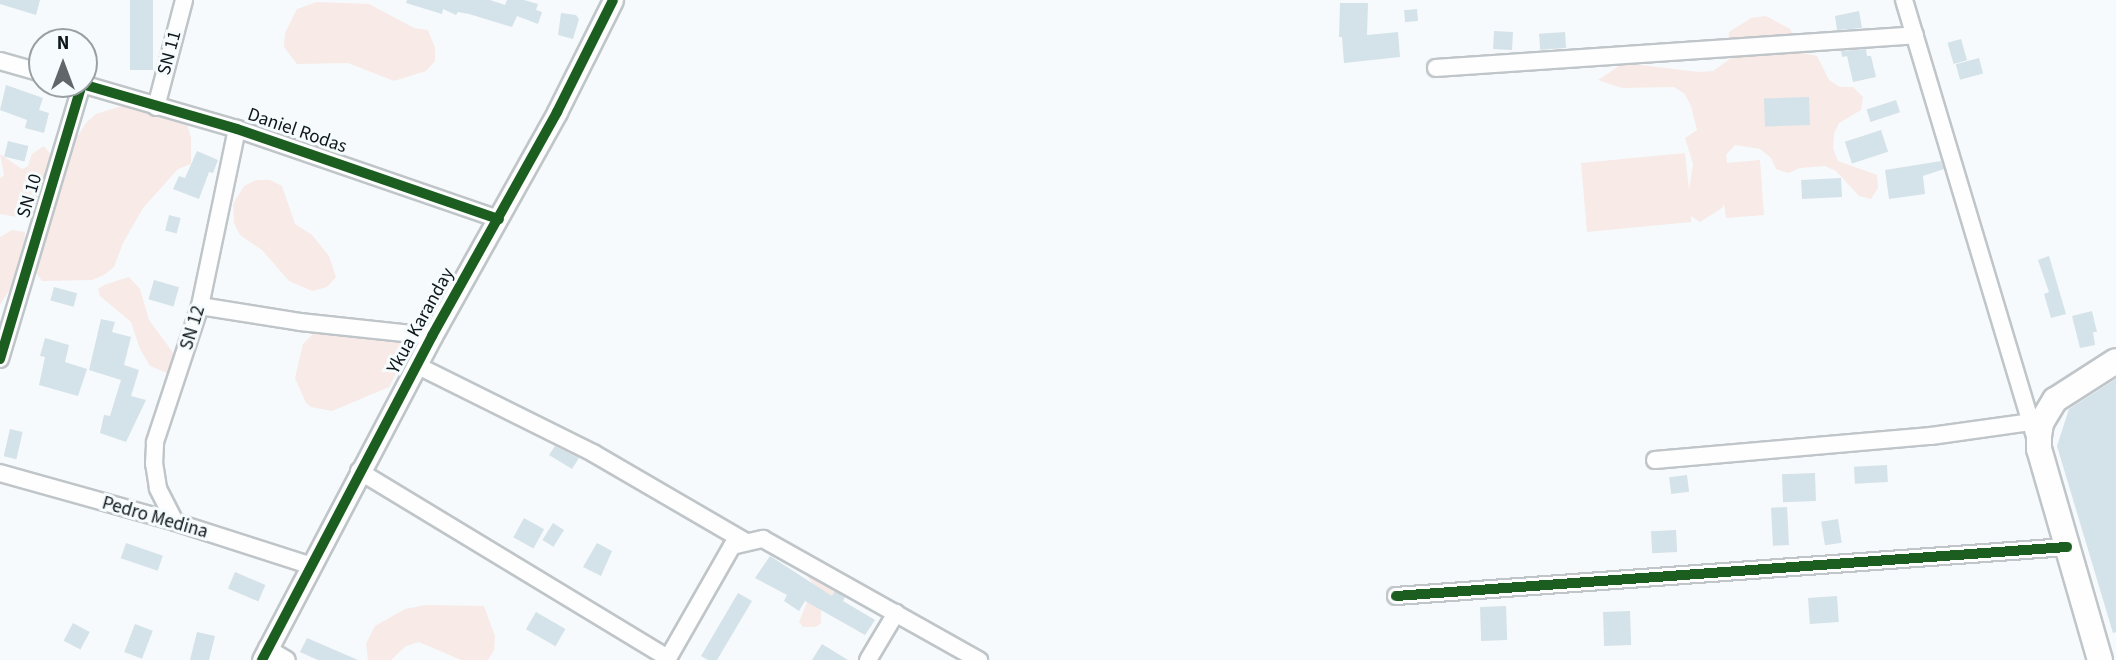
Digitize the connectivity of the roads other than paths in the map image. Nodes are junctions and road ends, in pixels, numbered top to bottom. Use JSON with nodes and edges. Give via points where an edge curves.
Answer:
{"nodes":[{"id":1,"x":184,"y":0,"type":"edge"},
{"id":2,"x":1904,"y":0,"type":"edge"},
{"id":3,"x":608,"y":1,"type":"edge"},
{"id":4,"x":1915,"y":35,"type":"junction"},
{"id":5,"x":0,"y":61,"type":"edge"},
{"id":6,"x":1436,"y":68,"type":"dead end"},
{"id":7,"x":28,"y":69,"type":"edge"},
{"id":8,"x":98,"y":89,"type":"edge"},
{"id":9,"x":78,"y":98,"type":"edge"},
{"id":10,"x":156,"y":107,"type":"junction"},
{"id":11,"x":237,"y":129,"type":"junction"},
{"id":12,"x":499,"y":219,"type":"junction"},
{"id":13,"x":200,"y":306,"type":"junction"},
{"id":14,"x":432,"y":335,"type":"junction"},
{"id":15,"x":0,"y":359,"type":"edge"},
{"id":16,"x":2116,"y":361,"type":"edge"},
{"id":17,"x":416,"y":365,"type":"junction"},
{"id":18,"x":2030,"y":422,"type":"junction"},
{"id":19,"x":2039,"y":449,"type":"junction"},
{"id":20,"x":1655,"y":460,"type":"dead end"},
{"id":21,"x":359,"y":471,"type":"junction"},
{"id":22,"x":0,"y":473,"type":"edge"},
{"id":23,"x":175,"y":522,"type":"junction"},
{"id":24,"x":744,"y":541,"type":"junction"},
{"id":25,"x":2067,"y":547,"type":"junction"},
{"id":26,"x":309,"y":565,"type":"junction"},
{"id":27,"x":1396,"y":596,"type":"dead end"},
{"id":28,"x":896,"y":614,"type":"junction"},
{"id":29,"x":264,"y":654,"type":"edge"},
{"id":30,"x":667,"y":659,"type":"edge"},
{"id":31,"x":286,"y":660,"type":"edge"},
{"id":32,"x":867,"y":660,"type":"edge"},
{"id":33,"x":979,"y":660,"type":"edge"},
{"id":34,"x":2100,"y":660,"type":"edge"}],
"edges":[{"from":1,"to":10,"type":"street","name":"SN 11"},
{"from":2,"to":4,"type":"street"},
{"from":3,"to":12,"type":"street","name":"Ykua Karanday"},
{"from":4,"to":6,"type":"street"},
{"from":4,"to":18,"type":"street"},
{"from":5,"to":7,"type":"street"},
{"from":8,"to":10,"type":"street","name":"Daniel Rodas"},
{"from":9,"to":15,"type":"street","name":"SN 10"},
{"from":10,"to":11,"type":"street","name":"Daniel Rodas"},
{"from":11,"to":12,"type":"street","name":"Daniel Rodas"},
{"from":11,"to":13,"type":"street","name":"SN 12"},
{"from":12,"to":14,"type":"street","name":"Ykua Karanday"},
{"from":13,"to":14,"type":"street"},
{"from":13,"to":23,"type":"street","name":"SN 12","via":[[155,442],[158,488]]},
{"from":14,"to":17,"type":"street","name":"Ykua Karanday"},
{"from":16,"to":19,"type":"main road","via":[[2055,400],[2041,423]]},
{"from":17,"to":21,"type":"street","name":"Ykua Karanday"},
{"from":17,"to":24,"type":"street","via":[[593,453]]},
{"from":18,"to":19,"type":"street"},
{"from":18,"to":20,"type":"street","via":[[1930,436]]},
{"from":19,"to":25,"type":"main road"},
{"from":21,"to":26,"type":"street","name":"Ykua Karanday"},
{"from":21,"to":30,"type":"street"},
{"from":22,"to":23,"type":"street","name":"Pedro Medina"},
{"from":23,"to":26,"type":"street","name":"Pedro Medina"},
{"from":24,"to":28,"type":"street","via":[[763,539]]},
{"from":24,"to":30,"type":"street","via":[[732,546]]},
{"from":25,"to":27,"type":"street"},
{"from":25,"to":34,"type":"main road"},
{"from":26,"to":29,"type":"street","name":"Ykua Karanday"},
{"from":28,"to":32,"type":"street"},
{"from":28,"to":33,"type":"street"},
{"from":29,"to":31,"type":"street"}]}
